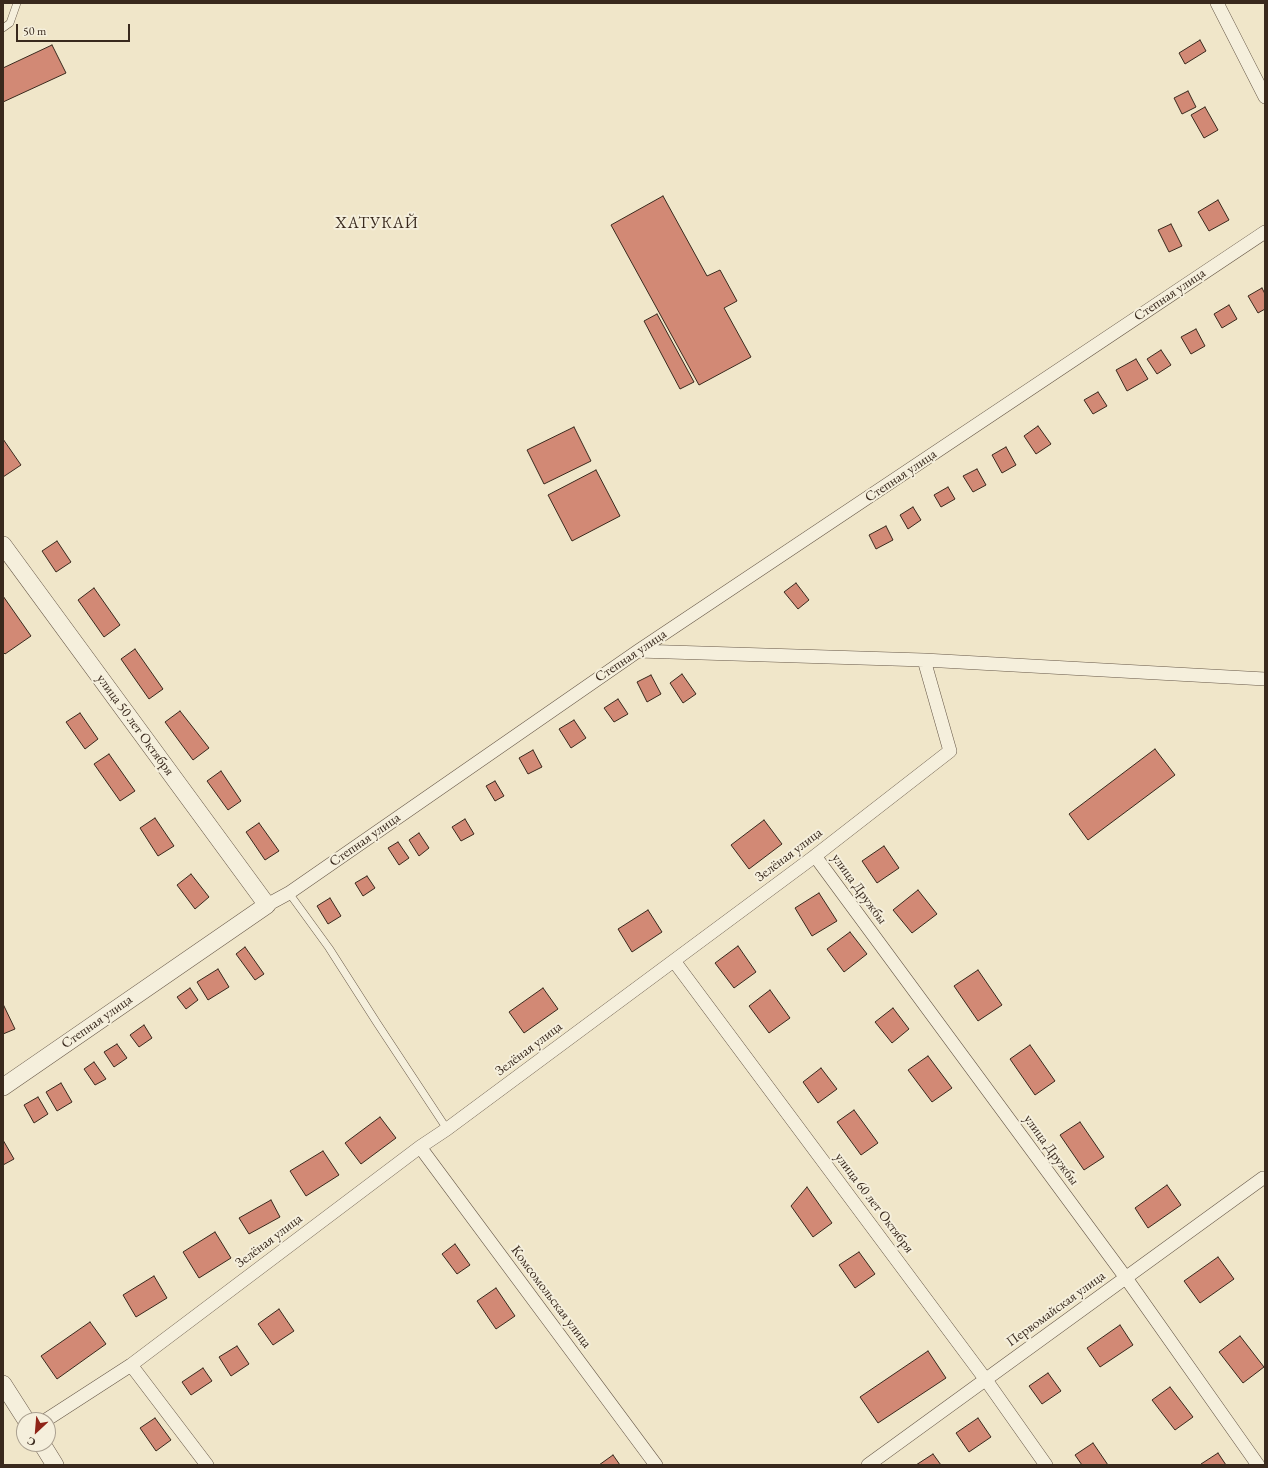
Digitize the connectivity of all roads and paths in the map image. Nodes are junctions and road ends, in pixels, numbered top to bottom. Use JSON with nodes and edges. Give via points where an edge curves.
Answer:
{"nodes":[{"id":1,"x":18,"y":3,"type":"edge"},
{"id":2,"x":1216,"y":3,"type":"edge"},
{"id":3,"x":3,"y":28,"type":"edge"},
{"id":4,"x":1265,"y":97,"type":"edge"},
{"id":5,"x":1265,"y":232,"type":"edge"},
{"id":6,"x":3,"y":545,"type":"edge"},
{"id":7,"x":638,"y":651,"type":"junction"},
{"id":8,"x":924,"y":660,"type":"junction"},
{"id":9,"x":1265,"y":679,"type":"edge"},
{"id":10,"x":815,"y":856,"type":"junction"},
{"id":11,"x":289,"y":893,"type":"junction"},
{"id":12,"x":267,"y":905,"type":"junction"},
{"id":13,"x":674,"y":961,"type":"junction"},
{"id":14,"x":3,"y":1087,"type":"edge"},
{"id":15,"x":448,"y":1129,"type":"junction"},
{"id":16,"x":420,"y":1147,"type":"junction"},
{"id":17,"x":1264,"y":1178,"type":"dead end"},
{"id":18,"x":1126,"y":1278,"type":"junction"},
{"id":19,"x":131,"y":1364,"type":"junction"},
{"id":20,"x":986,"y":1380,"type":"junction"},
{"id":21,"x":3,"y":1384,"type":"edge"},
{"id":22,"x":21,"y":1412,"type":"edge"},
{"id":23,"x":56,"y":1413,"type":"edge"},
{"id":24,"x":47,"y":1452,"type":"edge"},
{"id":25,"x":55,"y":1465,"type":"edge"},
{"id":26,"x":207,"y":1465,"type":"edge"},
{"id":27,"x":656,"y":1465,"type":"edge"},
{"id":28,"x":868,"y":1465,"type":"edge"},
{"id":29,"x":1046,"y":1465,"type":"edge"},
{"id":30,"x":1258,"y":1465,"type":"edge"}],
"edges":[{"from":1,"to":3,"type":"lane","via":[[10,23]]},
{"from":2,"to":4,"type":"street"},
{"from":5,"to":7,"type":"street","name":"Степная улица"},
{"from":6,"to":12,"type":"street","name":"улица 50 лет Октября"},
{"from":7,"to":8,"type":"street"},
{"from":7,"to":11,"type":"street","name":"Степная улица"},
{"from":8,"to":9,"type":"street"},
{"from":8,"to":10,"type":"street","name":"Зелёная улица","via":[[950,751]]},
{"from":10,"to":13,"type":"street","name":"Зелёная улица"},
{"from":10,"to":18,"type":"street","name":"улица Дружбы"},
{"from":11,"to":12,"type":"street","name":"Степная улица"},
{"from":11,"to":15,"type":"lane","via":[[329,948]]},
{"from":12,"to":14,"type":"street","name":"Степная улица"},
{"from":13,"to":15,"type":"street","name":"Зелёная улица"},
{"from":13,"to":20,"type":"street","name":"улица 60 лет Октября"},
{"from":15,"to":16,"type":"street","name":"Зелёная улица"},
{"from":16,"to":19,"type":"street","name":"Зелёная улица"},
{"from":16,"to":27,"type":"street","name":"Комсомольская улица"},
{"from":17,"to":18,"type":"street","name":"Первомайская улица"},
{"from":18,"to":20,"type":"street","name":"Первомайская улица"},
{"from":18,"to":30,"type":"street","name":"улица Дружбы"},
{"from":19,"to":23,"type":"street","name":"Зелёная улица"},
{"from":19,"to":26,"type":"street"},
{"from":20,"to":28,"type":"street","name":"Первомайская улица"},
{"from":20,"to":29,"type":"street","name":"улица 60 лет Октября"},
{"from":21,"to":22,"type":"street"},
{"from":24,"to":25,"type":"street"}]}
